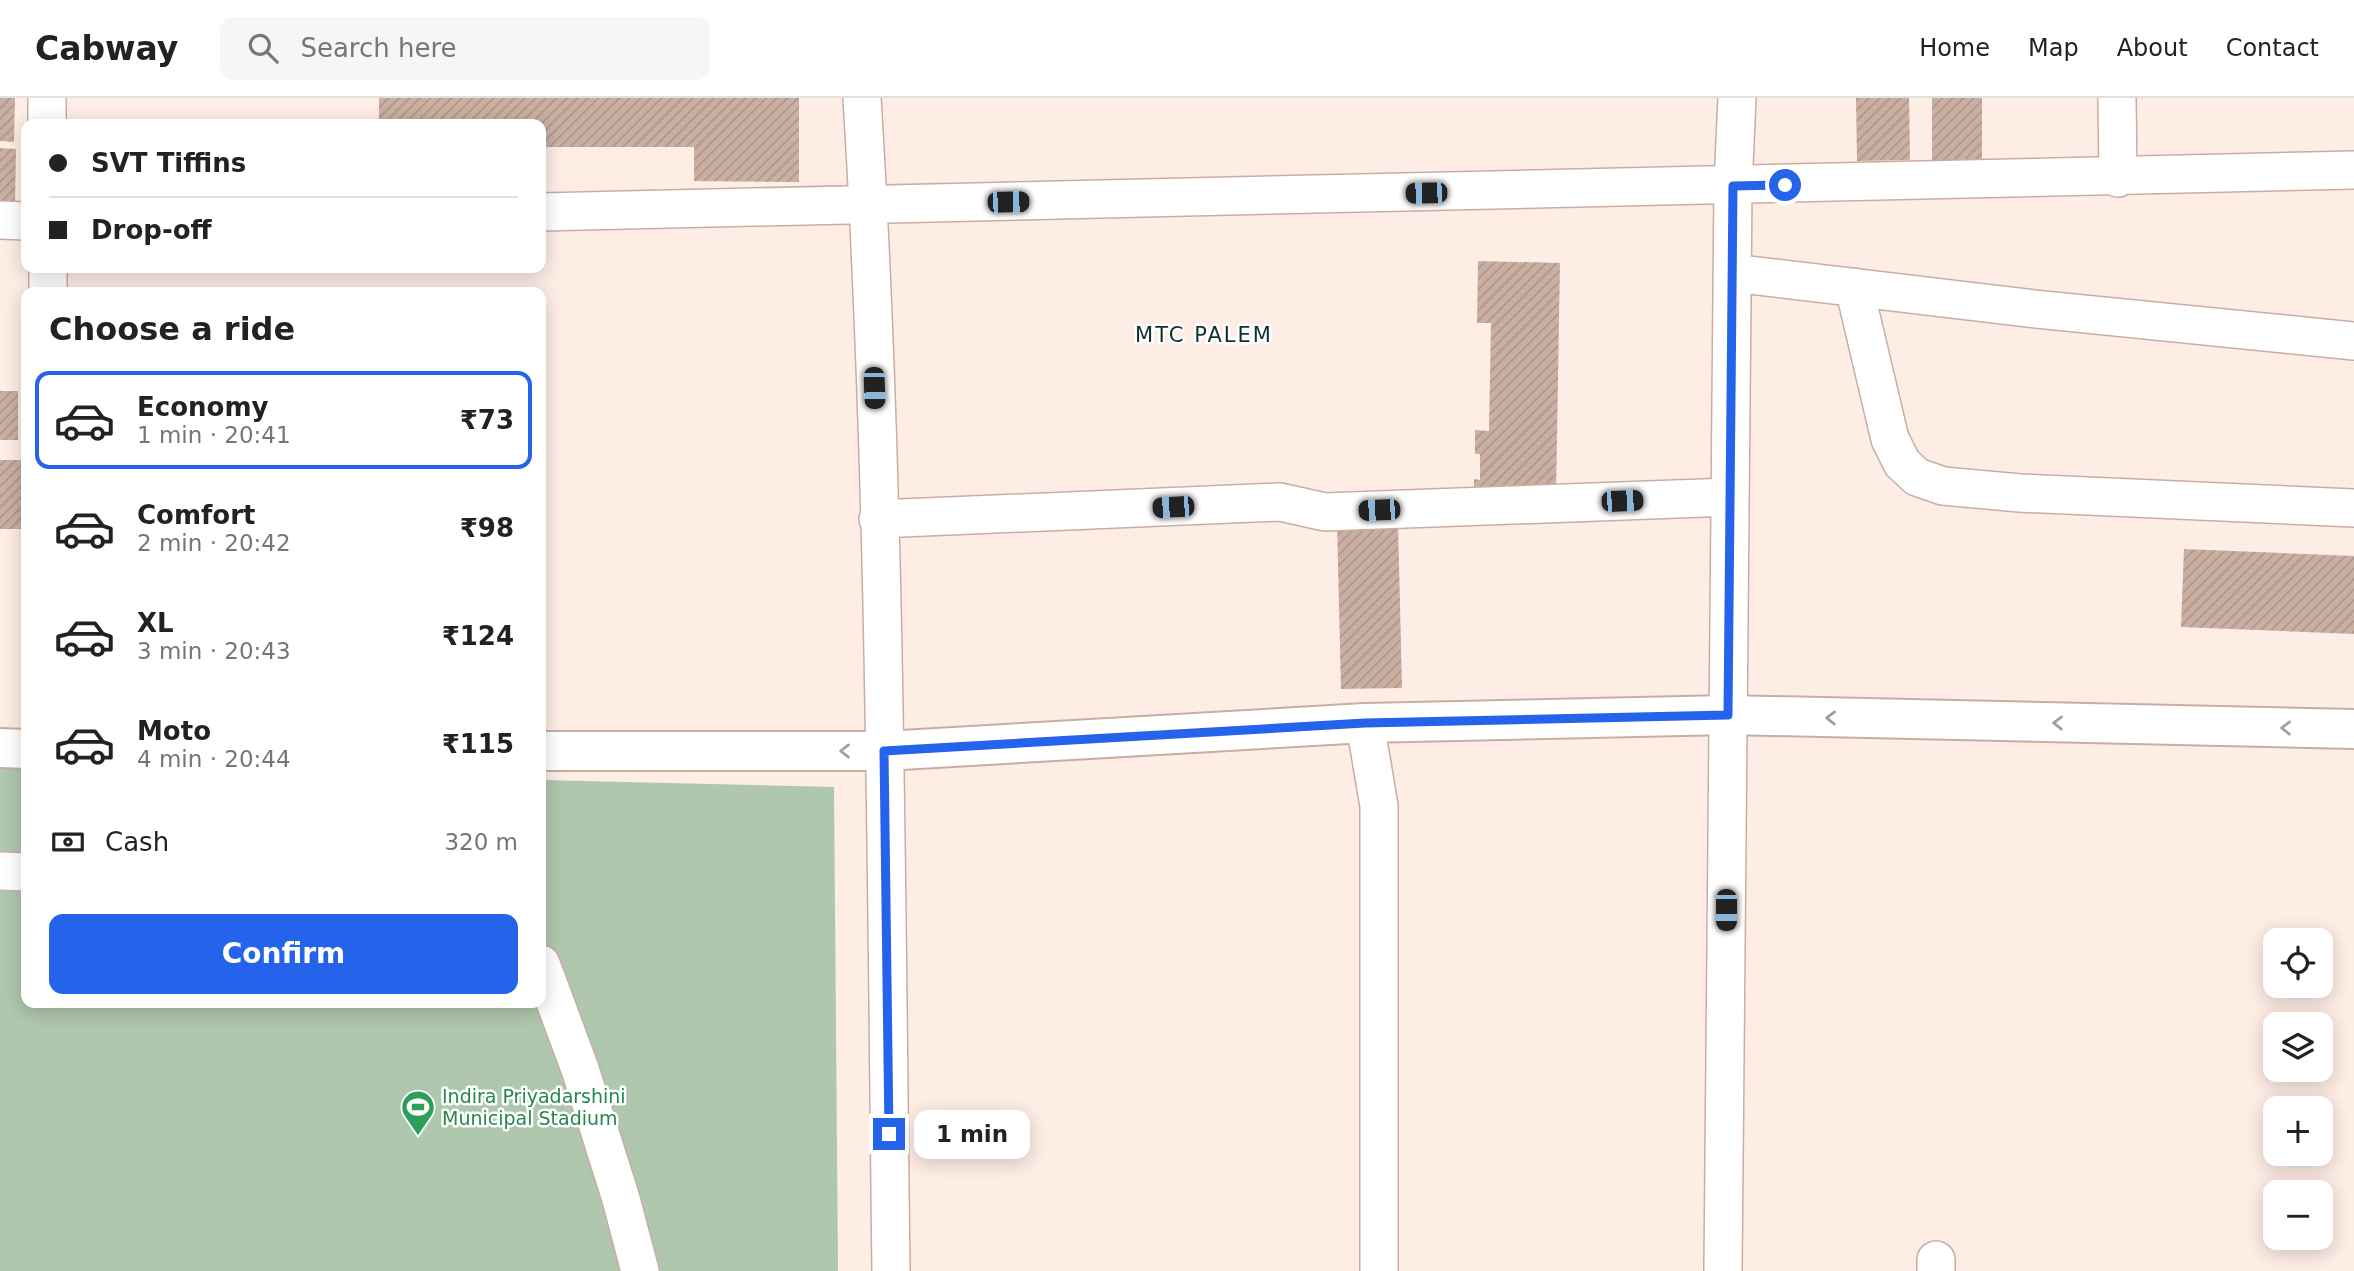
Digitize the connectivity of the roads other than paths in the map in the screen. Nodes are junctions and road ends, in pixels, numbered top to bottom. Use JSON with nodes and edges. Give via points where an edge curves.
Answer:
{"nodes":[{"id":1,"x":47,"y":98,"type":"edge"},
{"id":2,"x":862,"y":98,"type":"edge"},
{"id":3,"x":1737,"y":98,"type":"edge"},
{"id":4,"x":2117,"y":98,"type":"edge"},
{"id":5,"x":47,"y":119,"type":"edge"},
{"id":6,"x":2354,"y":170,"type":"edge"},
{"id":7,"x":2118,"y":178,"type":"junction"},
{"id":8,"x":1733,"y":186,"type":"junction"},
{"id":9,"x":869,"y":205,"type":"junction"},
{"id":10,"x":546,"y":212,"type":"edge"},
{"id":11,"x":0,"y":220,"type":"edge"},
{"id":12,"x":21,"y":221,"type":"edge"},
{"id":13,"x":1732,"y":273,"type":"junction"},
{"id":14,"x":1854,"y":287,"type":"junction"},
{"id":15,"x":2354,"y":341,"type":"edge"},
{"id":16,"x":1730,"y":497,"type":"junction"},
{"id":17,"x":2354,"y":508,"type":"edge"},
{"id":18,"x":878,"y":519,"type":"junction"},
{"id":19,"x":1728,"y":715,"type":"junction"},
{"id":20,"x":1365,"y":723,"type":"junction"},
{"id":21,"x":2354,"y":729,"type":"edge"},
{"id":22,"x":0,"y":748,"type":"edge"},
{"id":23,"x":21,"y":749,"type":"edge"},
{"id":24,"x":546,"y":751,"type":"edge"},
{"id":25,"x":884,"y":751,"type":"junction"},
{"id":26,"x":0,"y":871,"type":"edge"},
{"id":27,"x":21,"y":872,"type":"edge"},
{"id":28,"x":546,"y":978,"type":"edge"},
{"id":29,"x":639,"y":1271,"type":"edge"},
{"id":30,"x":891,"y":1271,"type":"edge"},
{"id":31,"x":1379,"y":1271,"type":"edge"},
{"id":32,"x":1723,"y":1271,"type":"edge"}],
"edges":[{"from":1,"to":5,"type":"street"},
{"from":2,"to":9,"type":"street"},
{"from":3,"to":8,"type":"street"},
{"from":4,"to":7,"type":"street"},
{"from":6,"to":7,"type":"street"},
{"from":7,"to":8,"type":"street"},
{"from":8,"to":9,"type":"street"},
{"from":8,"to":13,"type":"street"},
{"from":9,"to":10,"type":"street"},
{"from":9,"to":18,"type":"street"},
{"from":11,"to":12,"type":"street"},
{"from":13,"to":14,"type":"street"},
{"from":13,"to":16,"type":"street"},
{"from":14,"to":15,"type":"street"},
{"from":14,"to":17,"type":"street","via":[[1890,439],[1902,463],[1917,477],[1942,486],[2020,493]]},
{"from":16,"to":18,"type":"street","via":[[1325,512],[1280,502]]},
{"from":16,"to":19,"type":"street"},
{"from":18,"to":25,"type":"street"},
{"from":19,"to":20,"type":"main road"},
{"from":21,"to":19,"type":"main road","one_way":true},
{"from":19,"to":32,"type":"street"},
{"from":20,"to":25,"type":"main road"},
{"from":20,"to":31,"type":"street","via":[[1379,806]]},
{"from":22,"to":23,"type":"main road"},
{"from":25,"to":24,"type":"main road","one_way":true},
{"from":25,"to":30,"type":"street"},
{"from":26,"to":27,"type":"street"},
{"from":28,"to":29,"type":"street","via":[[588,1095]]}]}
